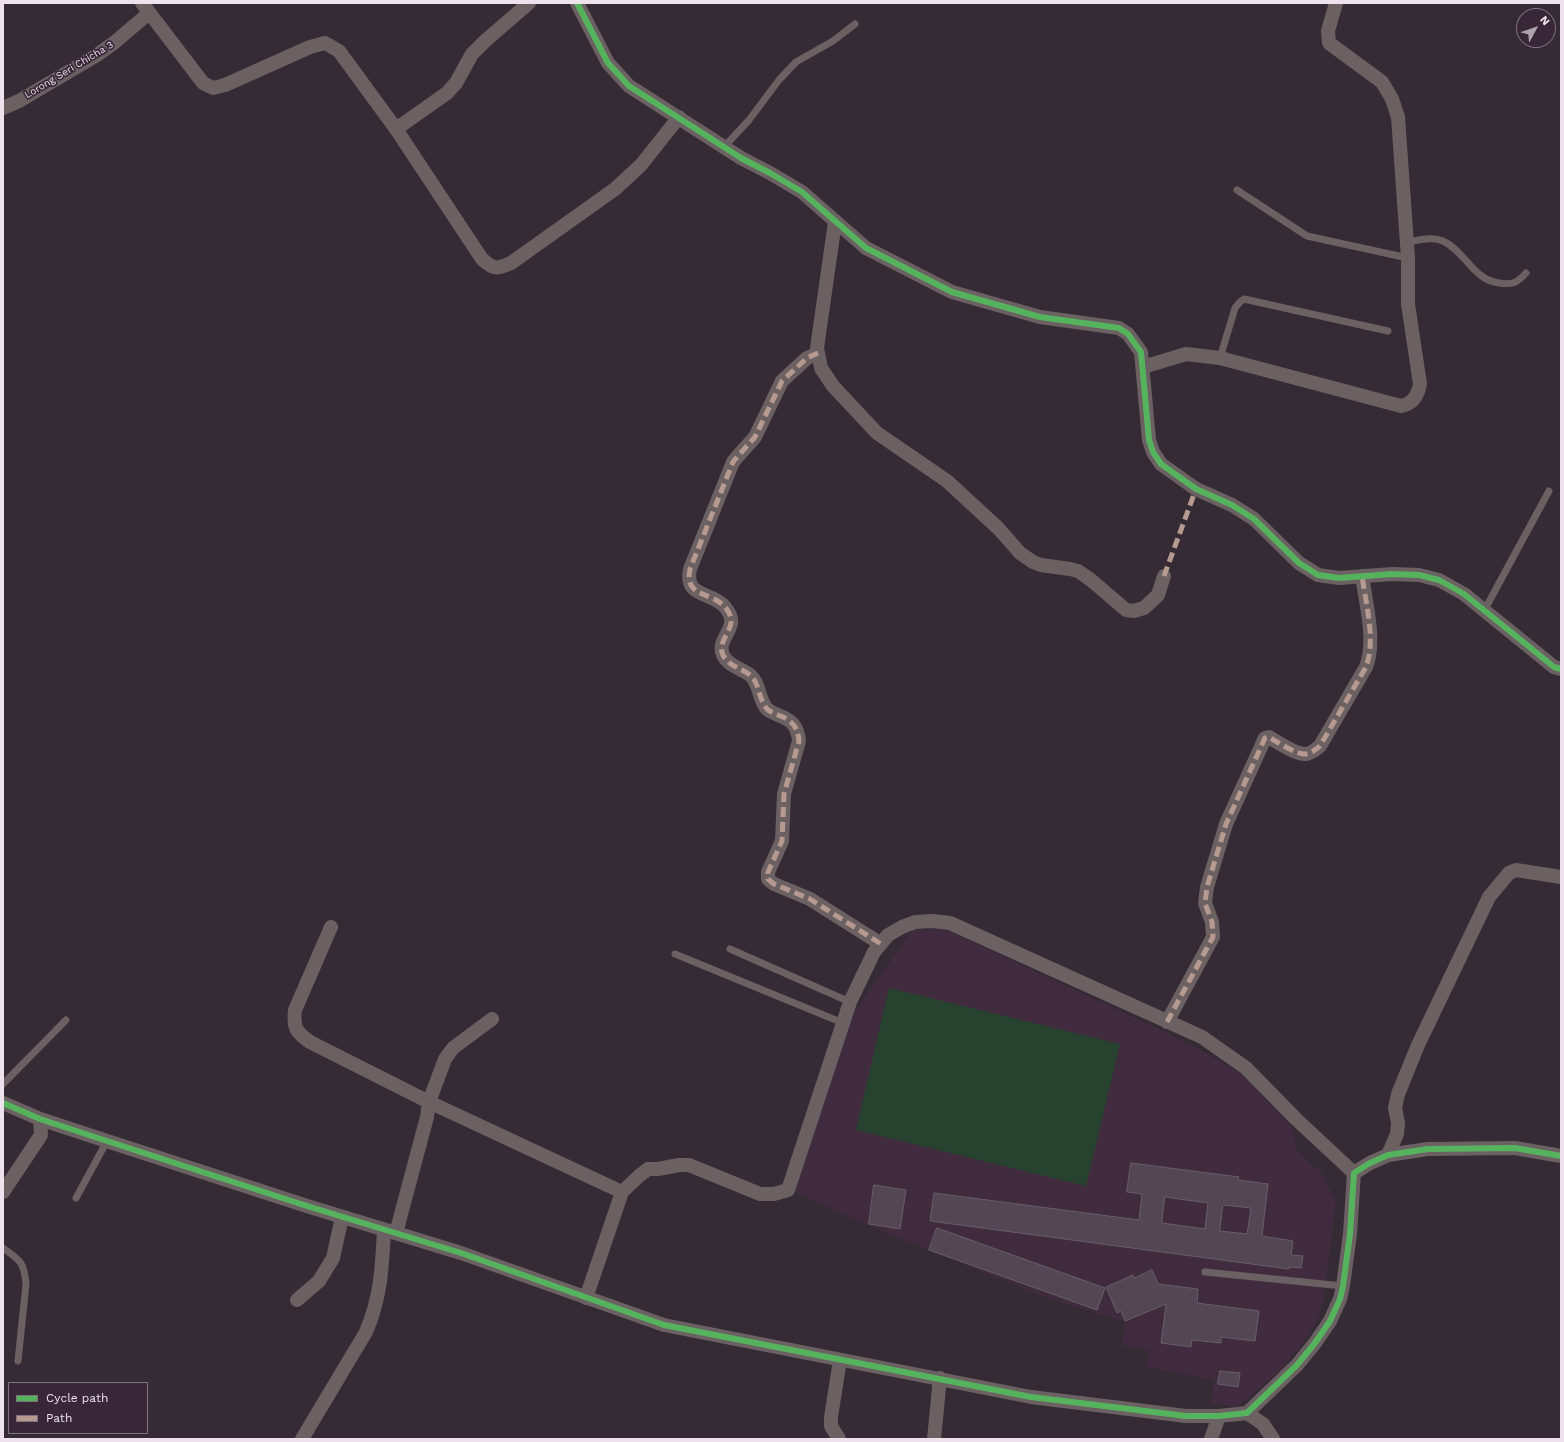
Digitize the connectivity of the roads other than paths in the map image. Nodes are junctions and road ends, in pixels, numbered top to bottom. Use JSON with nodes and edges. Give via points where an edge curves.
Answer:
{"nodes":[{"id":1,"x":529,"y":3,"type":"edge"},
{"id":2,"x":577,"y":3,"type":"edge"},
{"id":3,"x":1336,"y":3,"type":"edge"},
{"id":4,"x":146,"y":8,"type":"edge"},
{"id":5,"x":855,"y":24,"type":"dead end"},
{"id":6,"x":3,"y":108,"type":"edge"},
{"id":7,"x":679,"y":117,"type":"junction"},
{"id":8,"x":396,"y":129,"type":"junction"},
{"id":9,"x":724,"y":147,"type":"junction"},
{"id":10,"x":1237,"y":190,"type":"dead end"},
{"id":11,"x":835,"y":222,"type":"junction"},
{"id":12,"x":1406,"y":242,"type":"junction"},
{"id":13,"x":1408,"y":258,"type":"junction"},
{"id":14,"x":1526,"y":273,"type":"dead end"},
{"id":15,"x":1388,"y":332,"type":"dead end"},
{"id":16,"x":818,"y":353,"type":"junction"},
{"id":17,"x":1220,"y":358,"type":"junction"},
{"id":18,"x":1143,"y":367,"type":"junction"},
{"id":19,"x":1549,"y":491,"type":"dead end"},
{"id":20,"x":1164,"y":576,"type":"dead end"},
{"id":21,"x":1362,"y":576,"type":"junction"},
{"id":22,"x":1484,"y":611,"type":"junction"},
{"id":23,"x":1561,"y":669,"type":"edge"},
{"id":24,"x":1561,"y":877,"type":"edge"},
{"id":25,"x":331,"y":927,"type":"dead end"},
{"id":26,"x":881,"y":944,"type":"junction"},
{"id":27,"x":730,"y":949,"type":"dead end"},
{"id":28,"x":675,"y":954,"type":"dead end"},
{"id":29,"x":850,"y":1002,"type":"junction"},
{"id":30,"x":66,"y":1020,"type":"dead end"},
{"id":31,"x":492,"y":1020,"type":"dead end"},
{"id":32,"x":1167,"y":1022,"type":"junction"},
{"id":33,"x":843,"y":1023,"type":"junction"},
{"id":34,"x":3,"y":1084,"type":"edge"},
{"id":35,"x":429,"y":1102,"type":"junction"},
{"id":36,"x":3,"y":1103,"type":"edge"},
{"id":37,"x":40,"y":1119,"type":"junction"},
{"id":38,"x":106,"y":1141,"type":"junction"},
{"id":39,"x":1388,"y":1156,"type":"junction"},
{"id":40,"x":1561,"y":1156,"type":"edge"},
{"id":41,"x":1354,"y":1173,"type":"junction"},
{"id":42,"x":3,"y":1192,"type":"edge"},
{"id":43,"x":622,"y":1192,"type":"junction"},
{"id":44,"x":76,"y":1198,"type":"dead end"},
{"id":45,"x":342,"y":1217,"type":"junction"},
{"id":46,"x":390,"y":1232,"type":"junction"},
{"id":47,"x":3,"y":1248,"type":"edge"},
{"id":48,"x":1205,"y":1272,"type":"dead end"},
{"id":49,"x":1344,"y":1286,"type":"junction"},
{"id":50,"x":586,"y":1298,"type":"junction"},
{"id":51,"x":297,"y":1300,"type":"dead end"},
{"id":52,"x":840,"y":1360,"type":"junction"},
{"id":53,"x":18,"y":1361,"type":"dead end"},
{"id":54,"x":940,"y":1378,"type":"junction"},
{"id":55,"x":1247,"y":1413,"type":"junction"},
{"id":56,"x":1219,"y":1416,"type":"junction"},
{"id":57,"x":302,"y":1439,"type":"edge"},
{"id":58,"x":839,"y":1439,"type":"edge"},
{"id":59,"x":934,"y":1439,"type":"edge"},
{"id":60,"x":1211,"y":1439,"type":"edge"},
{"id":61,"x":1273,"y":1439,"type":"edge"}],
"edges":[{"from":1,"to":8,"type":"street","via":[[472,54],[456,83],[447,93]]},
{"from":2,"to":7,"type":"street","via":[[608,63],[629,86]]},
{"from":3,"to":12,"type":"street","via":[[1328,31],[1329,43],[1382,82],[1392,98],[1398,117]]},
{"from":4,"to":6,"type":"street","name":"Lorong Seri Chicha 3","via":[[115,42],[97,55]]},
{"from":4,"to":8,"type":"street","via":[[203,83],[213,88],[310,47],[325,44],[339,51]]},
{"from":5,"to":9,"type":"lane","via":[[833,41],[796,62]]},
{"from":7,"to":8,"type":"street","via":[[641,165],[615,189],[502,267],[491,267],[482,259]]},
{"from":7,"to":9,"type":"street"},
{"from":9,"to":11,"type":"street","via":[[802,192]]},
{"from":10,"to":13,"type":"lane","via":[[1307,236]]},
{"from":11,"to":16,"type":"street"},
{"from":11,"to":18,"type":"street","via":[[866,248],[952,292],[1040,317],[1119,328],[1128,334],[1141,352]]},
{"from":12,"to":13,"type":"street"},
{"from":12,"to":14,"type":"lane","via":[[1442,240],[1455,248],[1478,274],[1494,283],[1507,285],[1518,282]]},
{"from":13,"to":17,"type":"street","via":[[1408,304],[1420,384],[1415,399],[1406,405],[1401,406]]},
{"from":15,"to":17,"type":"lane","via":[[1244,299],[1236,308]]},
{"from":16,"to":20,"type":"street","via":[[821,368],[833,386],[877,433],[947,481],[999,529],[1020,553],[1033,562],[1078,572],[1126,610],[1134,611],[1144,608],[1158,595]]},
{"from":16,"to":26,"type":"street","via":[[807,358],[782,381],[755,438],[734,462],[688,576],[694,590],[722,604],[730,613],[732,619],[722,646],[727,661],[750,675],[769,711],[792,722],[798,734],[799,741],[784,794],[782,841],[768,872],[768,879],[810,899]]},
{"from":17,"to":18,"type":"street","via":[[1186,354]]},
{"from":18,"to":21,"type":"street","via":[[1149,440],[1161,464],[1196,489],[1232,505],[1254,519],[1299,563],[1318,575],[1339,578]]},
{"from":19,"to":22,"type":"lane"},
{"from":21,"to":22,"type":"street","via":[[1419,575],[1439,580],[1464,594]]},
{"from":21,"to":32,"type":"street","via":[[1370,640],[1366,667],[1320,746],[1315,750],[1306,754],[1300,753],[1269,737],[1265,738],[1226,824],[1207,887],[1204,904],[1212,922],[1213,937]]},
{"from":22,"to":23,"type":"street"},
{"from":24,"to":39,"type":"street","via":[[1516,870],[1509,873],[1489,897],[1418,1045],[1398,1094],[1395,1108],[1398,1134]]},
{"from":25,"to":35,"type":"street","via":[[295,1010],[294,1021],[298,1033],[310,1042]]},
{"from":26,"to":29,"type":"street","via":[[874,952]]},
{"from":26,"to":32,"type":"street","via":[[888,936],[915,922],[950,923]]},
{"from":27,"to":29,"type":"lane"},
{"from":28,"to":33,"type":"lane"},
{"from":29,"to":33,"type":"street"},
{"from":30,"to":34,"type":"lane"},
{"from":31,"to":35,"type":"street","via":[[453,1048],[445,1059]]},
{"from":32,"to":41,"type":"street","via":[[1202,1037],[1246,1068]]},
{"from":33,"to":43,"type":"street","via":[[788,1190],[760,1194],[700,1169],[679,1165],[658,1170],[648,1169]]},
{"from":35,"to":43,"type":"street"},
{"from":35,"to":46,"type":"street","via":[[427,1117]]},
{"from":36,"to":37,"type":"street"},
{"from":37,"to":38,"type":"street"},
{"from":37,"to":42,"type":"street","via":[[41,1135]]},
{"from":38,"to":44,"type":"lane"},
{"from":38,"to":45,"type":"street"},
{"from":39,"to":40,"type":"street","via":[[1428,1149],[1515,1148]]},
{"from":39,"to":41,"type":"street"},
{"from":41,"to":49,"type":"street"},
{"from":43,"to":50,"type":"street"},
{"from":45,"to":46,"type":"street"},
{"from":45,"to":51,"type":"street","via":[[333,1258],[319,1281]]},
{"from":46,"to":50,"type":"street","via":[[461,1253]]},
{"from":46,"to":57,"type":"street","via":[[374,1313],[366,1332]]},
{"from":47,"to":53,"type":"lane","via":[[19,1260],[25,1271],[26,1284]]},
{"from":48,"to":49,"type":"lane"},
{"from":49,"to":55,"type":"street","via":[[1330,1321],[1315,1343],[1297,1365]]},
{"from":50,"to":52,"type":"street","via":[[664,1325]]},
{"from":52,"to":54,"type":"street"},
{"from":52,"to":58,"type":"street","via":[[831,1418],[831,1426]]},
{"from":54,"to":56,"type":"street","via":[[1031,1396],[1186,1416]]},
{"from":54,"to":59,"type":"street"},
{"from":55,"to":56,"type":"street"},
{"from":55,"to":61,"type":"street","via":[[1264,1424]]},
{"from":56,"to":60,"type":"street"}]}
